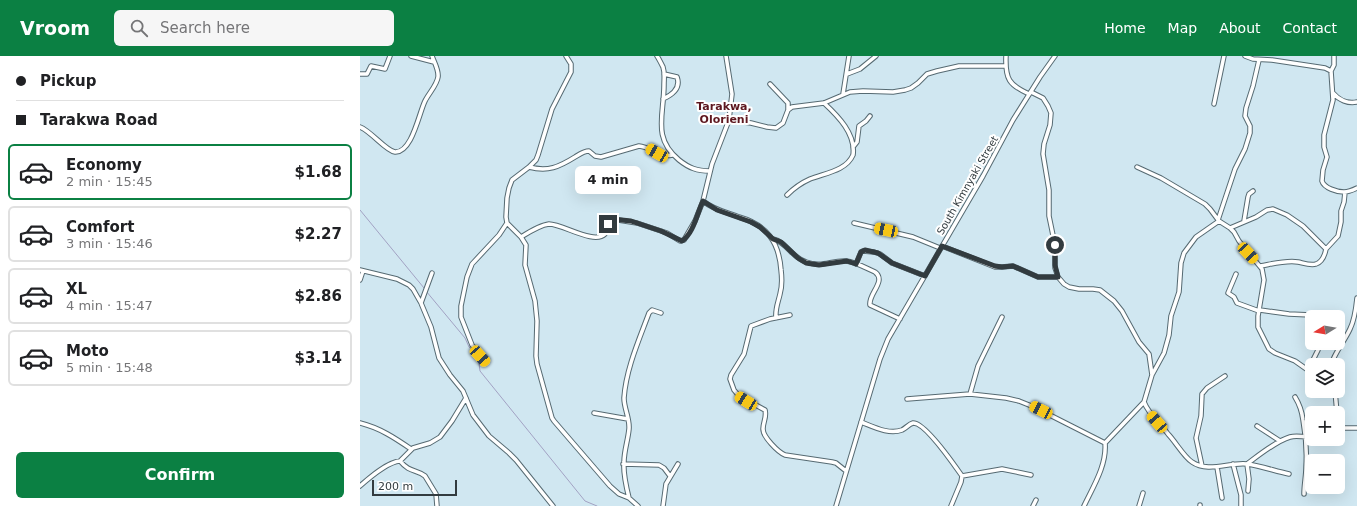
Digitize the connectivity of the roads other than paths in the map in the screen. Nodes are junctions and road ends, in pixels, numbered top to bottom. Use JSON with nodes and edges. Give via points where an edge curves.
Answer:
{"nodes":[{"id":1,"x":390,"y":56,"type":"edge"},
{"id":2,"x":410,"y":56,"type":"edge"},
{"id":3,"x":432,"y":56,"type":"edge"},
{"id":4,"x":566,"y":56,"type":"edge"},
{"id":5,"x":657,"y":56,"type":"edge"},
{"id":6,"x":726,"y":56,"type":"edge"},
{"id":7,"x":849,"y":56,"type":"edge"},
{"id":8,"x":876,"y":56,"type":"edge"},
{"id":9,"x":1006,"y":56,"type":"edge"},
{"id":10,"x":1055,"y":56,"type":"edge"},
{"id":11,"x":1224,"y":56,"type":"edge"},
{"id":12,"x":1245,"y":56,"type":"edge"},
{"id":13,"x":1334,"y":56,"type":"edge"},
{"id":14,"x":1259,"y":60,"type":"junction"},
{"id":15,"x":434,"y":62,"type":"junction"},
{"id":16,"x":1006,"y":66,"type":"junction"},
{"id":17,"x":1331,"y":71,"type":"junction"},
{"id":18,"x":360,"y":74,"type":"edge"},
{"id":19,"x":664,"y":74,"type":"junction"},
{"id":20,"x":847,"y":74,"type":"junction"},
{"id":21,"x":770,"y":84,"type":"dead end"},
{"id":22,"x":1332,"y":92,"type":"junction"},
{"id":23,"x":1030,"y":93,"type":"junction"},
{"id":24,"x":843,"y":94,"type":"junction"},
{"id":25,"x":663,"y":99,"type":"junction"},
{"id":26,"x":1357,"y":102,"type":"edge"},
{"id":27,"x":824,"y":103,"type":"junction"},
{"id":28,"x":1214,"y":104,"type":"dead end"},
{"id":29,"x":788,"y":110,"type":"junction"},
{"id":30,"x":870,"y":116,"type":"dead end"},
{"id":31,"x":729,"y":120,"type":"junction"},
{"id":32,"x":360,"y":127,"type":"edge"},
{"id":33,"x":854,"y":147,"type":"junction"},
{"id":34,"x":672,"y":155,"type":"junction"},
{"id":35,"x":529,"y":167,"type":"junction"},
{"id":36,"x":1137,"y":167,"type":"dead end"},
{"id":37,"x":710,"y":171,"type":"junction"},
{"id":38,"x":1357,"y":188,"type":"edge"},
{"id":39,"x":1253,"y":191,"type":"dead end"},
{"id":40,"x":1345,"y":192,"type":"junction"},
{"id":41,"x":787,"y":195,"type":"dead end"},
{"id":42,"x":703,"y":201,"type":"junction"},
{"id":43,"x":1219,"y":221,"type":"junction"},
{"id":44,"x":1244,"y":222,"type":"junction"},
{"id":45,"x":507,"y":223,"type":"junction"},
{"id":46,"x":854,"y":224,"type":"dead end"},
{"id":47,"x":1230,"y":228,"type":"junction"},
{"id":48,"x":521,"y":236,"type":"junction"},
{"id":49,"x":773,"y":239,"type":"junction"},
{"id":50,"x":941,"y":247,"type":"junction"},
{"id":51,"x":1326,"y":249,"type":"junction"},
{"id":52,"x":856,"y":264,"type":"junction"},
{"id":53,"x":1260,"y":266,"type":"junction"},
{"id":54,"x":362,"y":271,"type":"edge"},
{"id":55,"x":432,"y":273,"type":"dead end"},
{"id":56,"x":1236,"y":274,"type":"dead end"},
{"id":57,"x":925,"y":276,"type":"junction"},
{"id":58,"x":1058,"y":277,"type":"junction"},
{"id":59,"x":360,"y":280,"type":"edge"},
{"id":60,"x":1357,"y":298,"type":"edge"},
{"id":61,"x":421,"y":303,"type":"junction"},
{"id":62,"x":1259,"y":311,"type":"junction"},
{"id":63,"x":661,"y":313,"type":"dead end"},
{"id":64,"x":790,"y":315,"type":"dead end"},
{"id":65,"x":1305,"y":315,"type":"edge"},
{"id":66,"x":1002,"y":317,"type":"dead end"},
{"id":67,"x":776,"y":318,"type":"junction"},
{"id":68,"x":900,"y":319,"type":"junction"},
{"id":69,"x":1334,"y":358,"type":"edge"},
{"id":70,"x":486,"y":362,"type":"dead end"},
{"id":71,"x":1305,"y":368,"type":"edge"},
{"id":72,"x":1152,"y":375,"type":"junction"},
{"id":73,"x":1225,"y":376,"type":"dead end"},
{"id":74,"x":970,"y":394,"type":"junction"},
{"id":75,"x":1295,"y":397,"type":"dead end"},
{"id":76,"x":466,"y":398,"type":"junction"},
{"id":77,"x":907,"y":399,"type":"dead end"},
{"id":78,"x":1144,"y":402,"type":"junction"},
{"id":79,"x":594,"y":413,"type":"dead end"},
{"id":80,"x":628,"y":419,"type":"junction"},
{"id":81,"x":861,"y":422,"type":"junction"},
{"id":82,"x":360,"y":423,"type":"edge"},
{"id":83,"x":1257,"y":426,"type":"dead end"},
{"id":84,"x":1357,"y":428,"type":"edge"},
{"id":85,"x":1345,"y":429,"type":"edge"},
{"id":86,"x":1305,"y":431,"type":"edge"},
{"id":87,"x":1305,"y":437,"type":"edge"},
{"id":88,"x":1280,"y":441,"type":"junction"},
{"id":89,"x":1105,"y":443,"type":"junction"},
{"id":90,"x":1306,"y":446,"type":"edge"},
{"id":91,"x":411,"y":449,"type":"junction"},
{"id":92,"x":400,"y":461,"type":"junction"},
{"id":93,"x":624,"y":464,"type":"junction"},
{"id":94,"x":678,"y":464,"type":"dead end"},
{"id":95,"x":1233,"y":464,"type":"junction"},
{"id":96,"x":1247,"y":464,"type":"junction"},
{"id":97,"x":1202,"y":466,"type":"junction"},
{"id":98,"x":1217,"y":467,"type":"junction"},
{"id":99,"x":846,"y":470,"type":"junction"},
{"id":100,"x":1289,"y":474,"type":"dead end"},
{"id":101,"x":1031,"y":475,"type":"dead end"},
{"id":102,"x":670,"y":476,"type":"junction"},
{"id":103,"x":962,"y":476,"type":"junction"},
{"id":104,"x":360,"y":486,"type":"edge"},
{"id":105,"x":1248,"y":491,"type":"dead end"},
{"id":106,"x":1144,"y":493,"type":"dead end"},
{"id":107,"x":1304,"y":494,"type":"dead end"},
{"id":108,"x":630,"y":498,"type":"junction"},
{"id":109,"x":1222,"y":498,"type":"dead end"},
{"id":110,"x":1036,"y":500,"type":"dead end"},
{"id":111,"x":438,"y":506,"type":"edge"},
{"id":112,"x":554,"y":506,"type":"edge"},
{"id":113,"x":638,"y":506,"type":"edge"},
{"id":114,"x":662,"y":506,"type":"edge"},
{"id":115,"x":836,"y":506,"type":"edge"},
{"id":116,"x":952,"y":506,"type":"edge"},
{"id":117,"x":1033,"y":506,"type":"edge"},
{"id":118,"x":1084,"y":506,"type":"edge"},
{"id":119,"x":1139,"y":506,"type":"edge"},
{"id":120,"x":1241,"y":506,"type":"edge"}],
"edges":[{"from":1,"to":18,"type":"street","via":[[385,69],[371,66],[367,74]]},
{"from":2,"to":15,"type":"street"},
{"from":3,"to":15,"type":"street"},
{"from":4,"to":35,"type":"street","via":[[571,64],[571,72],[552,109],[536,160]]},
{"from":5,"to":19,"type":"street"},
{"from":6,"to":31,"type":"street","via":[[732,94]]},
{"from":7,"to":20,"type":"street"},
{"from":8,"to":20,"type":"street","via":[[860,69]]},
{"from":9,"to":16,"type":"street"},
{"from":10,"to":23,"type":"street","name":"South Kimnyaki Street"},
{"from":11,"to":28,"type":"street"},
{"from":12,"to":14,"type":"street"},
{"from":13,"to":17,"type":"street"},
{"from":14,"to":17,"type":"street","via":[[1280,61]]},
{"from":14,"to":43,"type":"street","via":[[1245,116],[1250,133],[1235,169]]},
{"from":15,"to":32,"type":"street","via":[[438,78],[405,147],[396,152],[392,151]]},
{"from":16,"to":23,"type":"street","via":[[1012,85]]},
{"from":16,"to":24,"type":"street","via":[[959,66],[928,74],[912,88],[899,92],[858,91]]},
{"from":17,"to":22,"type":"street"},
{"from":19,"to":25,"type":"street"},
{"from":19,"to":25,"type":"street","via":[[674,75],[678,81],[675,92]]},
{"from":20,"to":24,"type":"street"},
{"from":21,"to":29,"type":"street","via":[[788,103]]},
{"from":22,"to":26,"type":"street","via":[[1344,101]]},
{"from":22,"to":40,"type":"street","via":[[1332,104],[1323,142],[1327,156],[1322,181],[1326,186]]},
{"from":23,"to":50,"type":"street","name":"South Kimnyaki Street"},
{"from":23,"to":58,"type":"street","via":[[1043,98],[1051,114],[1043,154]]},
{"from":24,"to":27,"type":"street"},
{"from":25,"to":34,"type":"street","via":[[661,130]]},
{"from":27,"to":29,"type":"street","via":[[796,106]]},
{"from":27,"to":33,"type":"street","via":[[848,131]]},
{"from":29,"to":31,"type":"street","via":[[783,123],[776,128]]},
{"from":30,"to":33,"type":"street","via":[[859,126]]},
{"from":31,"to":37,"type":"street"},
{"from":33,"to":41,"type":"street","via":[[852,158],[844,165],[805,182]]},
{"from":34,"to":35,"type":"street","via":[[661,155],[639,146],[601,157],[585,151],[548,170]]},
{"from":34,"to":37,"type":"street","via":[[690,168]]},
{"from":35,"to":45,"type":"street","via":[[510,184]]},
{"from":36,"to":43,"type":"street","via":[[1205,204]]},
{"from":37,"to":42,"type":"street"},
{"from":38,"to":40,"type":"street"},
{"from":39,"to":44,"type":"street","via":[[1248,197]]},
{"from":40,"to":51,"type":"street","via":[[1338,236]]},
{"from":42,"to":48,"type":"street","via":[[692,227],[682,241],[637,223],[612,219],[608,221],[605,234],[601,236],[589,236],[552,224]]},
{"from":42,"to":49,"type":"street","via":[[717,210],[751,222]]},
{"from":43,"to":47,"type":"street"},
{"from":43,"to":72,"type":"street","via":[[1196,238],[1184,253],[1179,292],[1171,316],[1169,335],[1164,352]]},
{"from":44,"to":47,"type":"street"},
{"from":44,"to":51,"type":"street","via":[[1267,210],[1280,211],[1303,226]]},
{"from":45,"to":48,"type":"street"},
{"from":45,"to":70,"type":"street","via":[[472,264],[461,306],[461,317],[472,345]]},
{"from":46,"to":50,"type":"street","via":[[913,237]]},
{"from":47,"to":53,"type":"street"},
{"from":48,"to":108,"type":"street","via":[[526,245],[525,265],[537,315],[537,364],[552,418],[610,486],[619,494]]},
{"from":49,"to":52,"type":"street","via":[[781,242],[806,263],[819,265],[847,261]]},
{"from":49,"to":67,"type":"street","via":[[779,252],[782,272]]},
{"from":50,"to":57,"type":"street","name":"South Kimnyaki Street"},
{"from":50,"to":58,"type":"street","via":[[995,266],[1013,266],[1038,277]]},
{"from":51,"to":53,"type":"street","via":[[1324,256],[1316,264],[1293,262]]},
{"from":52,"to":57,"type":"street","via":[[861,252],[874,252],[892,263]]},
{"from":52,"to":68,"type":"street","via":[[875,272],[880,278],[870,305]]},
{"from":53,"to":62,"type":"street","via":[[1264,280]]},
{"from":54,"to":59,"type":"street"},
{"from":54,"to":61,"type":"street","via":[[402,281],[413,290]]},
{"from":55,"to":61,"type":"street"},
{"from":56,"to":62,"type":"street","via":[[1228,293],[1237,303]]},
{"from":57,"to":68,"type":"street","name":"South Kimnyaki Street"},
{"from":58,"to":72,"type":"street","via":[[1069,287],[1100,290],[1119,307],[1136,338],[1149,354]]},
{"from":60,"to":69,"type":"street","via":[[1352,324]]},
{"from":61,"to":76,"type":"street","via":[[431,327],[439,358]]},
{"from":62,"to":65,"type":"street"},
{"from":62,"to":71,"type":"street","via":[[1258,327],[1269,349]]},
{"from":63,"to":80,"type":"street","via":[[652,310],[649,313],[632,360],[624,398]]},
{"from":64,"to":67,"type":"street"},
{"from":66,"to":74,"type":"street","via":[[978,366]]},
{"from":67,"to":99,"type":"street","via":[[751,326],[744,354],[731,375],[731,385],[739,396],[765,410],[764,434],[782,454],[832,462]]},
{"from":68,"to":81,"type":"street","name":"South Kimnyaki Street","via":[[882,352]]},
{"from":72,"to":78,"type":"street"},
{"from":73,"to":97,"type":"street","via":[[1202,394],[1196,438]]},
{"from":74,"to":77,"type":"street"},
{"from":74,"to":89,"type":"street","via":[[1019,401]]},
{"from":75,"to":86,"type":"street","via":[[1301,409]]},
{"from":76,"to":91,"type":"street","via":[[440,437]]},
{"from":76,"to":112,"type":"street","via":[[473,415],[485,431],[512,457]]},
{"from":78,"to":89,"type":"street"},
{"from":78,"to":97,"type":"street","via":[[1187,459]]},
{"from":79,"to":80,"type":"street"},
{"from":80,"to":93,"type":"street"},
{"from":81,"to":99,"type":"street","name":"South Kimnyaki Street"},
{"from":81,"to":103,"type":"street","via":[[892,432],[903,430],[912,423],[921,426],[927,430]]},
{"from":82,"to":91,"type":"street","via":[[387,433]]},
{"from":83,"to":88,"type":"street"},
{"from":84,"to":85,"type":"street"},
{"from":87,"to":88,"type":"street","via":[[1290,437]]},
{"from":88,"to":96,"type":"street"},
{"from":89,"to":118,"type":"street","via":[[1104,460]]},
{"from":90,"to":107,"type":"street"},
{"from":91,"to":92,"type":"street"},
{"from":92,"to":104,"type":"street","via":[[383,468]]},
{"from":92,"to":111,"type":"street","via":[[409,470],[425,476],[436,494]]},
{"from":93,"to":102,"type":"street","via":[[659,465]]},
{"from":93,"to":108,"type":"street","via":[[624,479]]},
{"from":94,"to":102,"type":"street"},
{"from":95,"to":96,"type":"street"},
{"from":95,"to":98,"type":"street"},
{"from":95,"to":120,"type":"street"},
{"from":96,"to":100,"type":"street"},
{"from":96,"to":105,"type":"street"},
{"from":97,"to":98,"type":"street"},
{"from":98,"to":109,"type":"street"},
{"from":99,"to":115,"type":"street","name":"South Kimnyaki Street"},
{"from":101,"to":103,"type":"street","via":[[1002,469]]},
{"from":102,"to":114,"type":"street"},
{"from":103,"to":116,"type":"street"},
{"from":106,"to":119,"type":"street"},
{"from":108,"to":113,"type":"street"},
{"from":110,"to":117,"type":"street"}]}
